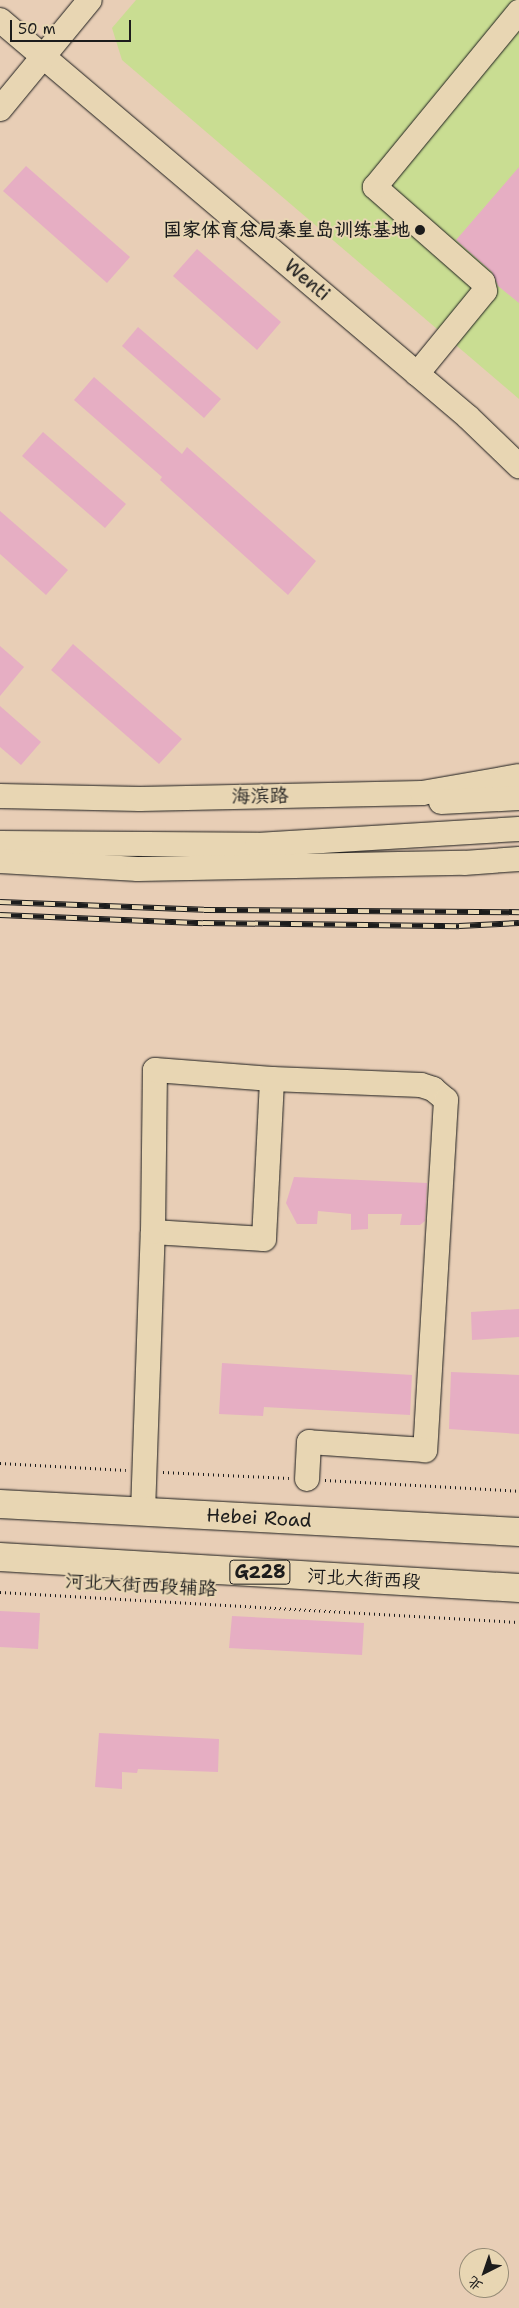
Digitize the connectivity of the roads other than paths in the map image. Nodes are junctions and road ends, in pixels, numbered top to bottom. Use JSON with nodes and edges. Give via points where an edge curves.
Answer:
{"nodes":[{"id":1,"x":90,"y":0,"type":"edge"},
{"id":2,"x":519,"y":12,"type":"edge"},
{"id":3,"x":0,"y":20,"type":"edge"},
{"id":4,"x":42,"y":56,"type":"junction"},
{"id":5,"x":0,"y":109,"type":"edge"},
{"id":6,"x":417,"y":374,"type":"junction"},
{"id":7,"x":519,"y":466,"type":"edge"},
{"id":8,"x":519,"y":776,"type":"edge"},
{"id":9,"x":0,"y":796,"type":"edge"},
{"id":10,"x":519,"y":798,"type":"edge"},
{"id":11,"x":0,"y":809,"type":"edge"},
{"id":12,"x":519,"y":829,"type":"edge"},
{"id":13,"x":0,"y":843,"type":"edge"},
{"id":14,"x":519,"y":859,"type":"edge"},
{"id":15,"x":0,"y":861,"type":"edge"},
{"id":16,"x":272,"y":1079,"type":"junction"},
{"id":17,"x":153,"y":1232,"type":"junction"},
{"id":18,"x":307,"y":1479,"type":"road end"},
{"id":19,"x":0,"y":1504,"type":"edge"},
{"id":20,"x":143,"y":1512,"type":"junction"},
{"id":21,"x":519,"y":1532,"type":"edge"},
{"id":22,"x":0,"y":1557,"type":"edge"},
{"id":23,"x":519,"y":1588,"type":"edge"}],
"edges":[{"from":1,"to":4,"type":"street"},
{"from":2,"to":6,"type":"street","via":[[375,187],[483,282],[485,291]]},
{"from":3,"to":4,"type":"street","name":"Wenti"},
{"from":4,"to":5,"type":"street"},
{"from":4,"to":6,"type":"street","name":"Wenti"},
{"from":6,"to":7,"type":"street","name":"Wenti"},
{"from":8,"to":9,"type":"street","name":"海滨路","via":[[422,793],[140,799]]},
{"from":10,"to":11,"type":"street","name":"海滨路","via":[[298,808]]},
{"from":12,"to":13,"type":"street","via":[[257,845]]},
{"from":14,"to":15,"type":"street","via":[[464,863],[138,869]]},
{"from":16,"to":17,"type":"street","via":[[264,1238]]},
{"from":16,"to":17,"type":"street","via":[[154,1070]]},
{"from":16,"to":18,"type":"street","via":[[421,1085],[446,1100],[425,1450],[309,1442]]},
{"from":17,"to":20,"type":"street"},
{"from":19,"to":20,"type":"highway","name":"Hebei Road"},
{"from":20,"to":21,"type":"highway","name":"Hebei Road"},
{"from":22,"to":23,"type":"highway","name":"河北大街西段","number":"G228"}]}
